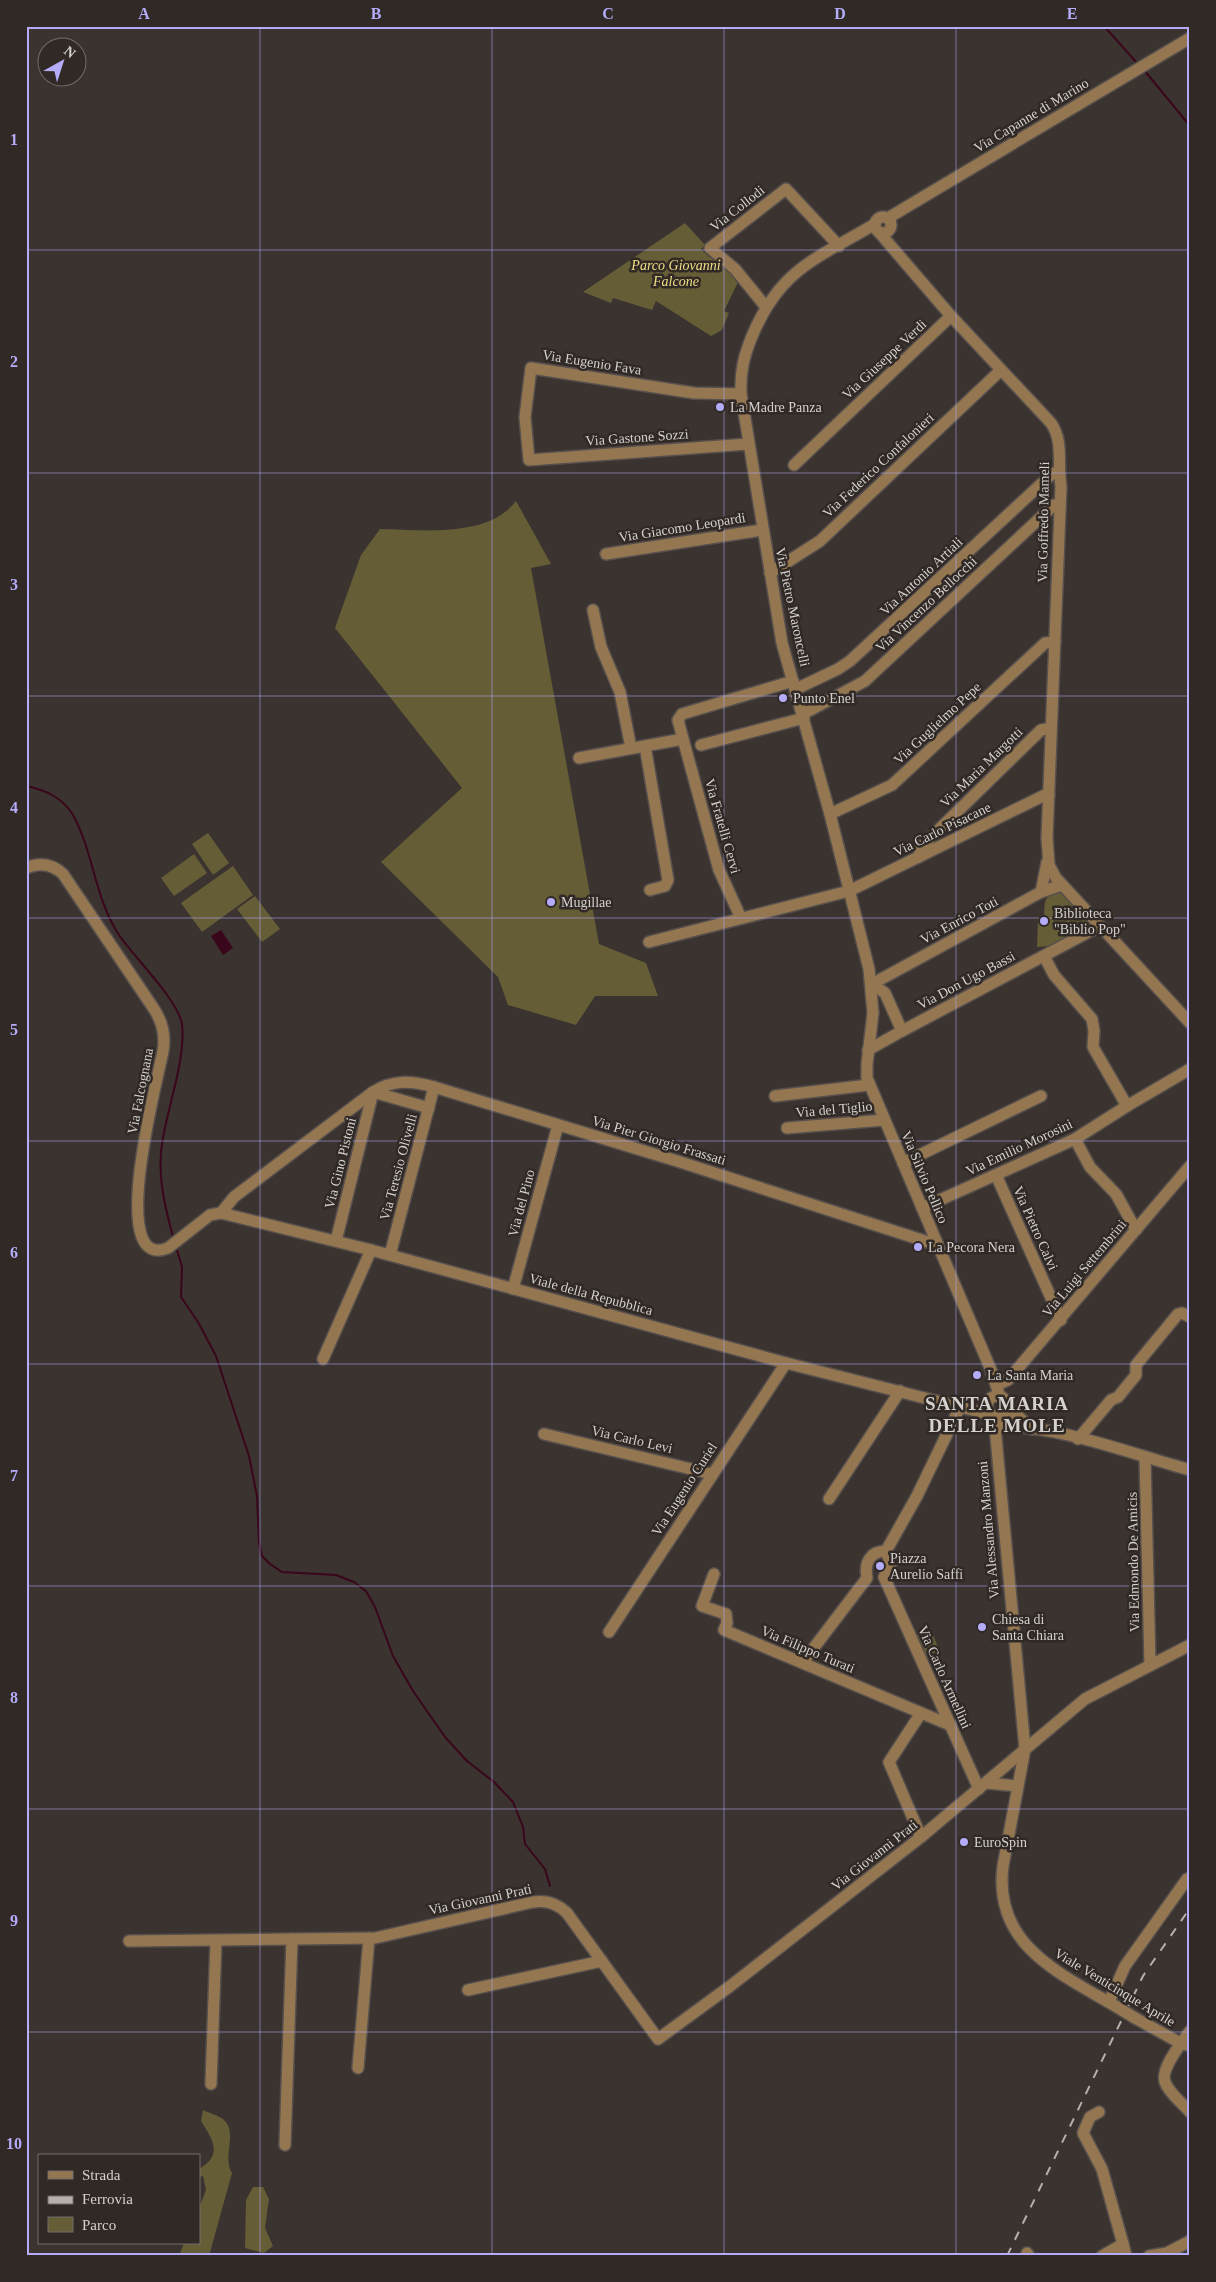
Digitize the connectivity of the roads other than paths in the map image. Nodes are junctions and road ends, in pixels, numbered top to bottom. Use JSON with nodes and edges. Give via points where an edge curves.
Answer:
{"nodes":[{"id":1,"x":1190,"y":38,"type":"edge"},
{"id":2,"x":883,"y":226,"type":"junction"},
{"id":3,"x":838,"y":246,"type":"junction"},
{"id":4,"x":766,"y":307,"type":"junction"},
{"id":5,"x":951,"y":316,"type":"junction"},
{"id":6,"x":1001,"y":370,"type":"junction"},
{"id":7,"x":741,"y":394,"type":"junction"},
{"id":8,"x":748,"y":444,"type":"junction"},
{"id":9,"x":529,"y":460,"type":"joint"},
{"id":10,"x":794,"y":465,"type":"dead end"},
{"id":11,"x":1058,"y":473,"type":"junction"},
{"id":12,"x":1060,"y":505,"type":"junction"},
{"id":13,"x":762,"y":530,"type":"junction"},
{"id":14,"x":606,"y":554,"type":"dead end"},
{"id":15,"x":770,"y":574,"type":"junction"},
{"id":16,"x":593,"y":610,"type":"dead end"},
{"id":17,"x":1054,"y":642,"type":"junction"},
{"id":18,"x":794,"y":685,"type":"junction"},
{"id":19,"x":804,"y":716,"type":"junction"},
{"id":20,"x":1051,"y":728,"type":"junction"},
{"id":21,"x":683,"y":739,"type":"junction"},
{"id":22,"x":701,"y":745,"type":"dead end"},
{"id":23,"x":644,"y":746,"type":"junction"},
{"id":24,"x":631,"y":748,"type":"junction"},
{"id":25,"x":579,"y":758,"type":"dead end"},
{"id":26,"x":1049,"y":795,"type":"junction"},
{"id":27,"x":830,"y":814,"type":"junction"},
{"id":28,"x":918,"y":857,"type":"junction"},
{"id":29,"x":1048,"y":859,"type":"junction"},
{"id":30,"x":26,"y":868,"type":"edge"},
{"id":31,"x":1062,"y":885,"type":"junction"},
{"id":32,"x":650,"y":890,"type":"dead end"},
{"id":33,"x":849,"y":891,"type":"junction"},
{"id":34,"x":1041,"y":892,"type":"junction"},
{"id":35,"x":741,"y":918,"type":"junction"},
{"id":36,"x":1100,"y":926,"type":"junction"},
{"id":37,"x":648,"y":942,"type":"dead end"},
{"id":38,"x":1044,"y":956,"type":"junction"},
{"id":39,"x":872,"y":984,"type":"junction"},
{"id":40,"x":1190,"y":1023,"type":"edge"},
{"id":41,"x":902,"y":1031,"type":"junction"},
{"id":42,"x":868,"y":1050,"type":"junction"},
{"id":43,"x":1190,"y":1069,"type":"edge"},
{"id":44,"x":870,"y":1085,"type":"junction"},
{"id":45,"x":434,"y":1087,"type":"junction"},
{"id":46,"x":373,"y":1092,"type":"junction"},
{"id":47,"x":775,"y":1096,"type":"dead end"},
{"id":48,"x":1042,"y":1096,"type":"dead end"},
{"id":49,"x":1127,"y":1106,"type":"junction"},
{"id":50,"x":428,"y":1108,"type":"junction"},
{"id":51,"x":884,"y":1120,"type":"junction"},
{"id":52,"x":558,"y":1125,"type":"junction"},
{"id":53,"x":787,"y":1128,"type":"dead end"},
{"id":54,"x":1075,"y":1138,"type":"junction"},
{"id":55,"x":903,"y":1163,"type":"junction"},
{"id":56,"x":1190,"y":1166,"type":"edge"},
{"id":57,"x":996,"y":1175,"type":"junction"},
{"id":58,"x":922,"y":1208,"type":"junction"},
{"id":59,"x":215,"y":1214,"type":"junction"},
{"id":60,"x":1136,"y":1230,"type":"junction"},
{"id":61,"x":336,"y":1241,"type":"junction"},
{"id":62,"x":936,"y":1241,"type":"junction"},
{"id":63,"x":372,"y":1250,"type":"junction"},
{"id":64,"x":390,"y":1255,"type":"junction"},
{"id":65,"x":513,"y":1289,"type":"junction"},
{"id":66,"x":1190,"y":1317,"type":"edge"},
{"id":67,"x":1061,"y":1320,"type":"junction"},
{"id":68,"x":322,"y":1359,"type":"dead end"},
{"id":69,"x":786,"y":1363,"type":"junction"},
{"id":70,"x":997,"y":1385,"type":"junction"},
{"id":71,"x":900,"y":1391,"type":"junction"},
{"id":72,"x":988,"y":1401,"type":"junction"},
{"id":73,"x":1003,"y":1401,"type":"junction"},
{"id":74,"x":962,"y":1407,"type":"junction"},
{"id":75,"x":993,"y":1419,"type":"junction"},
{"id":76,"x":1032,"y":1429,"type":"junction"},
{"id":77,"x":544,"y":1434,"type":"dead end"},
{"id":78,"x":1078,"y":1439,"type":"junction"},
{"id":79,"x":1145,"y":1458,"type":"junction"},
{"id":80,"x":1190,"y":1470,"type":"edge"},
{"id":81,"x":712,"y":1474,"type":"junction"},
{"id":82,"x":829,"y":1499,"type":"dead end"},
{"id":83,"x":886,"y":1551,"type":"junction"},
{"id":84,"x":714,"y":1574,"type":"dead end"},
{"id":85,"x":609,"y":1632,"type":"dead end"},
{"id":86,"x":1190,"y":1645,"type":"edge"},
{"id":87,"x":803,"y":1662,"type":"junction"},
{"id":88,"x":1150,"y":1665,"type":"junction"},
{"id":89,"x":921,"y":1713,"type":"junction"},
{"id":90,"x":950,"y":1725,"type":"junction"},
{"id":91,"x":1025,"y":1749,"type":"junction"},
{"id":92,"x":982,"y":1786,"type":"junction"},
{"id":93,"x":1018,"y":1786,"type":"junction"},
{"id":94,"x":921,"y":1837,"type":"junction"},
{"id":95,"x":1187,"y":1879,"type":"dead end"},
{"id":96,"x":370,"y":1938,"type":"junction"},
{"id":97,"x":292,"y":1939,"type":"junction"},
{"id":98,"x":129,"y":1941,"type":"dead end"},
{"id":99,"x":216,"y":1941,"type":"junction"},
{"id":100,"x":602,"y":1960,"type":"junction"},
{"id":101,"x":468,"y":1990,"type":"dead end"},
{"id":102,"x":1113,"y":2004,"type":"junction"},
{"id":103,"x":1190,"y":2031,"type":"edge"},
{"id":104,"x":1186,"y":2045,"type":"edge"},
{"id":105,"x":358,"y":2068,"type":"dead end"},
{"id":106,"x":211,"y":2084,"type":"dead end"},
{"id":107,"x":1100,"y":2112,"type":"dead end"},
{"id":108,"x":1190,"y":2112,"type":"edge"},
{"id":109,"x":285,"y":2145,"type":"dead end"},
{"id":110,"x":1190,"y":2241,"type":"edge"},
{"id":111,"x":1125,"y":2250,"type":"edge"},
{"id":112,"x":1166,"y":2254,"type":"edge"},
{"id":113,"x":1102,"y":2256,"type":"edge"},
{"id":114,"x":1150,"y":2256,"type":"edge"}],
"edges":[{"from":1,"to":2,"type":"street","name":"Via Capanne di Marino"},
{"from":2,"to":3,"type":"street","name":"Via Pietro Maroncelli"},
{"from":2,"to":5,"type":"street","name":"Via Goffredo Mameli","via":[[894,248]]},
{"from":3,"to":4,"type":"street","name":"Via Pietro Maroncelli","via":[[790,276]]},
{"from":3,"to":4,"type":"street","name":"Via Collodi","via":[[786,189],[710,248],[736,269]]},
{"from":4,"to":7,"type":"street","name":"Via Pietro Maroncelli","via":[[742,362]]},
{"from":5,"to":6,"type":"street","name":"Via Goffredo Mameli"},
{"from":5,"to":10,"type":"street","name":"Via Giuseppe Verdi"},
{"from":6,"to":11,"type":"street","name":"Via Goffredo Mameli","via":[[1055,429],[1059,442]]},
{"from":6,"to":15,"type":"street","name":"Via Federico Confalonieri","via":[[820,541]]},
{"from":7,"to":8,"type":"street","name":"Via Pietro Maroncelli"},
{"from":7,"to":9,"type":"street","name":"Via Eugenio Fava","via":[[694,393],[531,368],[525,417]]},
{"from":8,"to":9,"type":"street","name":"Via Gastone Sozzi"},
{"from":8,"to":13,"type":"street","name":"Via Pietro Maroncelli"},
{"from":11,"to":12,"type":"street","name":"Via Goffredo Mameli"},
{"from":11,"to":18,"type":"street","name":"Via Antonio Artiali","via":[[1053,473],[850,661],[838,669]]},
{"from":12,"to":17,"type":"street","name":"Via Goffredo Mameli"},
{"from":12,"to":19,"type":"street","name":"Via Vincenzo Bellocchi","via":[[1054,505],[865,682]]},
{"from":13,"to":14,"type":"street","name":"Via Giacomo Leopardi"},
{"from":13,"to":15,"type":"street","name":"Via Pietro Maroncelli"},
{"from":15,"to":18,"type":"street","name":"Via Pietro Maroncelli","via":[[782,643]]},
{"from":16,"to":24,"type":"street","via":[[601,647],[620,692]]},
{"from":17,"to":20,"type":"street","name":"Via Goffredo Mameli"},
{"from":17,"to":27,"type":"street","name":"Via Guglielmo Pepe","via":[[1045,643],[892,785]]},
{"from":18,"to":19,"type":"street","name":"Via Pietro Maroncelli"},
{"from":18,"to":21,"type":"street","name":"Via Fratelli Cervi","via":[[682,714],[678,720]]},
{"from":19,"to":22,"type":"street","name":"Via Vincenzo Bellocchi"},
{"from":19,"to":27,"type":"street","name":"Via Pietro Maroncelli"},
{"from":20,"to":26,"type":"street","name":"Via Goffredo Mameli"},
{"from":20,"to":28,"type":"street","name":"Via Maria Margotti","via":[[1042,730],[935,833],[920,848]]},
{"from":21,"to":23,"type":"street"},
{"from":21,"to":35,"type":"street","name":"Via Fratelli Cervi","via":[[719,870]]},
{"from":23,"to":24,"type":"street"},
{"from":23,"to":32,"type":"street","via":[[668,880],[665,886]]},
{"from":24,"to":25,"type":"street"},
{"from":26,"to":28,"type":"street","name":"Via Carlo Pisacane"},
{"from":26,"to":29,"type":"street","name":"Via Goffredo Mameli"},
{"from":27,"to":33,"type":"street","name":"Via Pietro Maroncelli"},
{"from":28,"to":33,"type":"street","name":"Via Carlo Pisacane"},
{"from":29,"to":31,"type":"street","name":"Via Goffredo Mameli","via":[[1051,871]]},
{"from":29,"to":34,"type":"street","name":"Via Goffredo Mameli"},
{"from":30,"to":59,"type":"street","name":"Via Falcognana","via":[[47,865],[63,874],[162,1025],[164,1051],[137,1196],[142,1237],[152,1248],[166,1249]]},
{"from":31,"to":34,"type":"street","name":"Via Enrico Toti"},
{"from":31,"to":36,"type":"street","name":"Via Goffredo Mameli"},
{"from":33,"to":35,"type":"street"},
{"from":33,"to":39,"type":"street","name":"Via Pietro Maroncelli"},
{"from":34,"to":39,"type":"street","name":"Via Enrico Toti"},
{"from":35,"to":37,"type":"street"},
{"from":36,"to":38,"type":"street","name":"Via Don Ugo Bassi"},
{"from":36,"to":40,"type":"street","name":"Via Goffredo Mameli"},
{"from":38,"to":41,"type":"street","name":"Via Don Ugo Bassi"},
{"from":38,"to":49,"type":"street","via":[[1054,975],[1092,1019],[1093,1047]]},
{"from":39,"to":41,"type":"street","via":[[885,993]]},
{"from":39,"to":42,"type":"street","name":"Via Pietro Maroncelli","via":[[873,1013]]},
{"from":41,"to":42,"type":"street","name":"Via Don Ugo Bassi"},
{"from":42,"to":44,"type":"street","name":"Via Silvio Pellico","via":[[866,1069]]},
{"from":43,"to":49,"type":"street"},
{"from":44,"to":47,"type":"street"},
{"from":44,"to":51,"type":"street","name":"Via Silvio Pellico"},
{"from":45,"to":46,"type":"street","name":"Via Pier Giorgio Frassati","via":[[402,1082],[388,1084]]},
{"from":45,"to":50,"type":"street","name":"Via Teresio Olivelli"},
{"from":45,"to":52,"type":"street","name":"Via Pier Giorgio Frassati"},
{"from":46,"to":50,"type":"street"},
{"from":46,"to":59,"type":"street","name":"Via Pier Giorgio Frassati"},
{"from":46,"to":61,"type":"street","name":"Via Gino Pistoni"},
{"from":48,"to":55,"type":"street"},
{"from":49,"to":54,"type":"street","name":"Via Emilio Morosini"},
{"from":50,"to":64,"type":"street","name":"Via Teresio Olivelli"},
{"from":51,"to":53,"type":"street","name":"Via del Tiglio"},
{"from":51,"to":55,"type":"street","name":"Via Silvio Pellico"},
{"from":52,"to":62,"type":"street","name":"Via Pier Giorgio Frassati","via":[[677,1160],[928,1242]]},
{"from":52,"to":65,"type":"street","name":"Via del Pino"},
{"from":54,"to":57,"type":"street","name":"Via Emilio Morosini"},
{"from":54,"to":60,"type":"street","via":[[1090,1168],[1116,1194]]},
{"from":55,"to":58,"type":"street","name":"Via Silvio Pellico"},
{"from":56,"to":60,"type":"street","name":"Via Luigi Settembrini"},
{"from":57,"to":58,"type":"street","name":"Via Emilio Morosini"},
{"from":57,"to":67,"type":"street","name":"Via Pietro Calvi"},
{"from":58,"to":62,"type":"street","name":"Via Silvio Pellico"},
{"from":59,"to":61,"type":"street","name":"Viale della Repubblica"},
{"from":60,"to":67,"type":"street","name":"Via Luigi Settembrini"},
{"from":61,"to":63,"type":"street","name":"Viale della Repubblica"},
{"from":62,"to":70,"type":"street","name":"Via Silvio Pellico"},
{"from":63,"to":64,"type":"street","name":"Viale della Repubblica"},
{"from":63,"to":68,"type":"street"},
{"from":64,"to":65,"type":"street","name":"Viale della Repubblica"},
{"from":65,"to":69,"type":"street","name":"Viale della Repubblica"},
{"from":66,"to":78,"type":"street","via":[[1178,1314],[1136,1365],[1136,1375]]},
{"from":67,"to":70,"type":"street","name":"Via Luigi Settembrini","via":[[1008,1380]]},
{"from":69,"to":71,"type":"street","name":"Viale della Repubblica"},
{"from":69,"to":81,"type":"street","name":"Via Eugenio Curiel"},
{"from":70,"to":73,"type":"street","name":"Via Silvio Pellico"},
{"from":71,"to":74,"type":"street","name":"Viale della Repubblica"},
{"from":71,"to":82,"type":"street"},
{"from":72,"to":73,"type":"street","via":[[993,1397]]},
{"from":72,"to":74,"type":"street"},
{"from":72,"to":75,"type":"street"},
{"from":73,"to":75,"type":"street","via":[[1003,1414]]},
{"from":73,"to":76,"type":"street"},
{"from":74,"to":75,"type":"street","name":"Viale della Repubblica"},
{"from":74,"to":83,"type":"street"},
{"from":75,"to":76,"type":"street","name":"Viale della Repubblica"},
{"from":75,"to":91,"type":"street","name":"Via Alessandro Manzoni"},
{"from":76,"to":78,"type":"street"},
{"from":77,"to":81,"type":"street","name":"Via Carlo Levi"},
{"from":78,"to":79,"type":"street"},
{"from":79,"to":80,"type":"street"},
{"from":79,"to":88,"type":"street","name":"Via Edmondo De Amicis"},
{"from":81,"to":85,"type":"street","name":"Via Eugenio Curiel"},
{"from":83,"to":87,"type":"street","via":[[875,1553],[868,1560],[867,1578]]},
{"from":83,"to":90,"type":"street","name":"Via Carlo Armellini","via":[[891,1564],[884,1577]]},
{"from":84,"to":87,"type":"street","name":"Via Filippo Turati","via":[[702,1606],[726,1614],[724,1630]]},
{"from":86,"to":88,"type":"street","name":"Via Giovanni Prati"},
{"from":87,"to":89,"type":"street","name":"Via Filippo Turati"},
{"from":88,"to":91,"type":"street","name":"Via Giovanni Prati","via":[[1085,1700]]},
{"from":89,"to":90,"type":"street","name":"Via Filippo Turati"},
{"from":89,"to":94,"type":"street","via":[[889,1762]]},
{"from":90,"to":92,"type":"street","name":"Via Carlo Armellini"},
{"from":91,"to":92,"type":"street","name":"Via Giovanni Prati"},
{"from":91,"to":93,"type":"street","name":"Via Alessandro Manzoni"},
{"from":92,"to":93,"type":"street"},
{"from":92,"to":94,"type":"street","name":"Via Giovanni Prati"},
{"from":93,"to":102,"type":"street","name":"Viale Venticinque Aprile","via":[[1001,1883],[1008,1915],[1029,1948],[1045,1964]]},
{"from":94,"to":100,"type":"street","name":"Via Giovanni Prati","via":[[658,2039]]},
{"from":95,"to":102,"type":"street","via":[[1125,1966]]},
{"from":96,"to":97,"type":"street","name":"Via Giovanni Prati"},
{"from":96,"to":100,"type":"street","name":"Via Giovanni Prati","via":[[540,1901],[564,1910]]},
{"from":96,"to":105,"type":"street"},
{"from":97,"to":99,"type":"street","name":"Via Giovanni Prati"},
{"from":97,"to":109,"type":"street"},
{"from":98,"to":99,"type":"street","name":"Via Giovanni Prati"},
{"from":99,"to":106,"type":"street"},
{"from":100,"to":101,"type":"street"},
{"from":102,"to":104,"type":"street","name":"Viale Venticinque Aprile","bridge":true},
{"from":103,"to":104,"type":"street"},
{"from":104,"to":108,"type":"street","via":[[1166,2066],[1164,2077],[1166,2086]]},
{"from":107,"to":111,"type":"street","via":[[1090,2117],[1083,2133],[1102,2169]]},
{"from":110,"to":112,"type":"street"},
{"from":111,"to":113,"type":"street"},
{"from":112,"to":114,"type":"street"}]}
